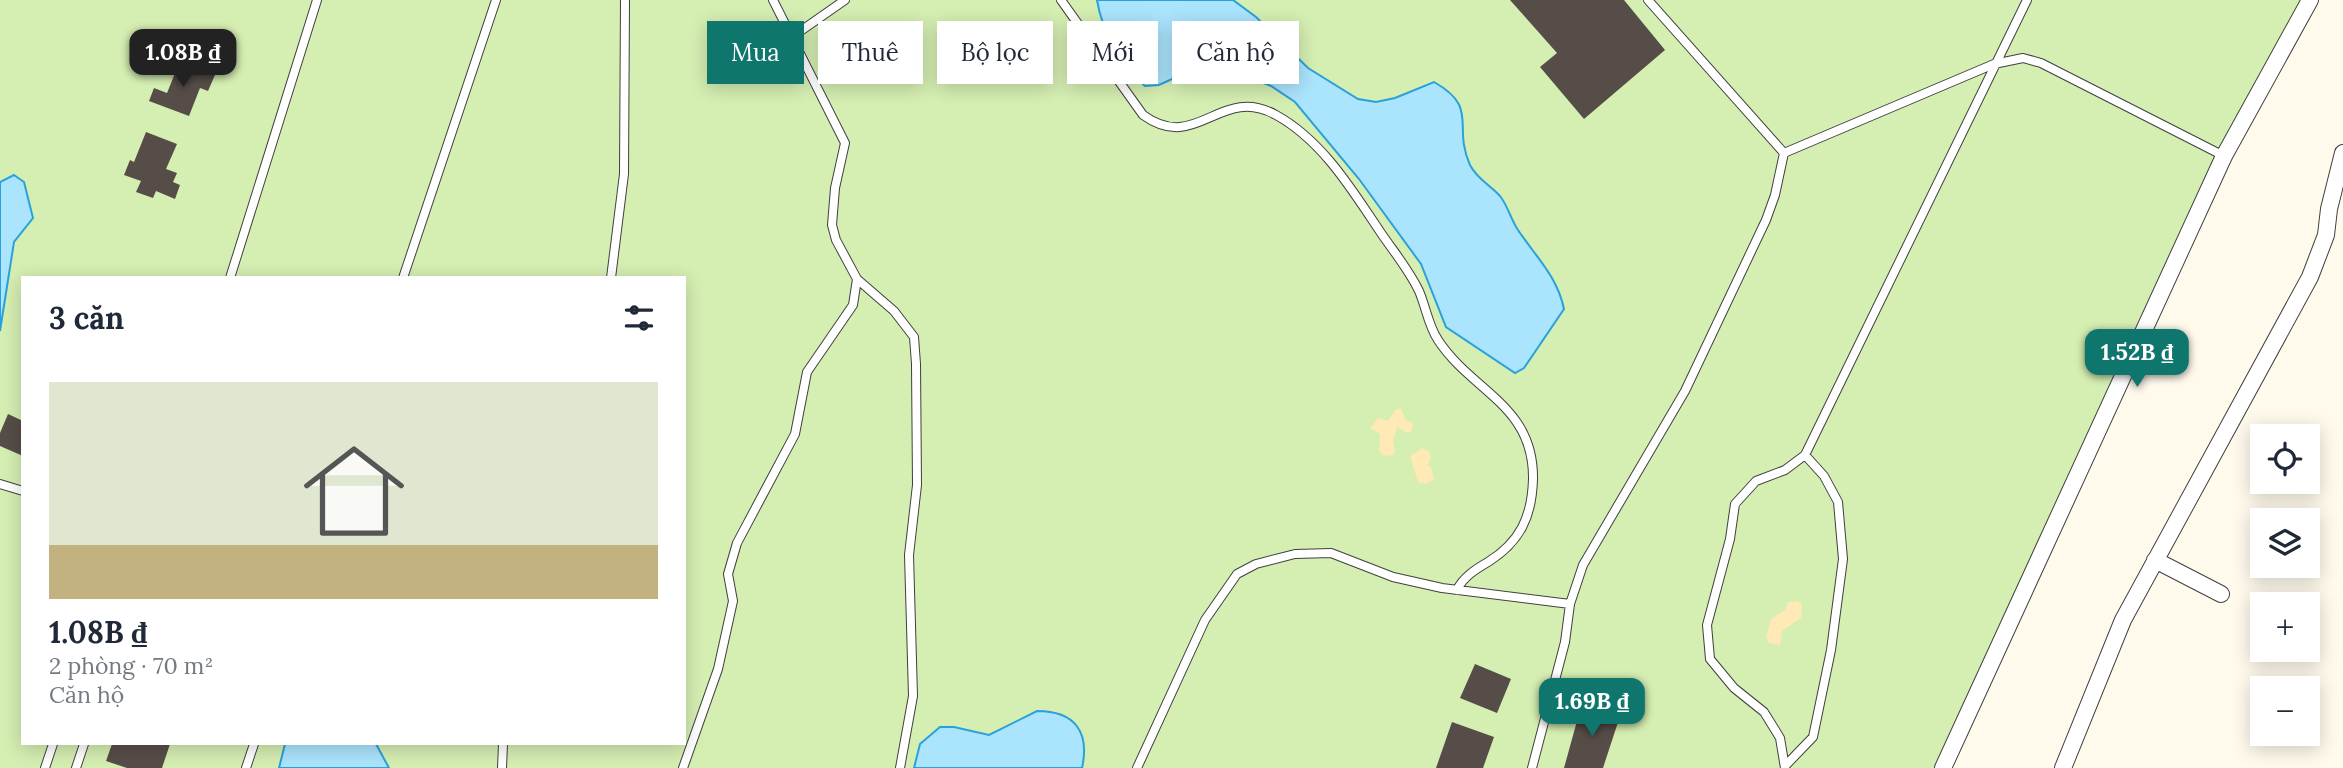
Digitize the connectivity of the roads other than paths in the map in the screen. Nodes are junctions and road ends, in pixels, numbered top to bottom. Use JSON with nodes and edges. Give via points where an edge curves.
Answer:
{"nodes":[{"id":1,"x":317,"y":0,"type":"edge"},
{"id":2,"x":496,"y":0,"type":"edge"},
{"id":3,"x":625,"y":0,"type":"edge"},
{"id":4,"x":774,"y":0,"type":"edge"},
{"id":5,"x":845,"y":0,"type":"edge"},
{"id":6,"x":1061,"y":0,"type":"edge"},
{"id":7,"x":1648,"y":0,"type":"edge"},
{"id":8,"x":2027,"y":0,"type":"edge"},
{"id":9,"x":2310,"y":0,"type":"edge"},
{"id":10,"x":784,"y":21,"type":"edge"},
{"id":11,"x":804,"y":29,"type":"edge"},
{"id":12,"x":804,"y":61,"type":"edge"},
{"id":13,"x":1994,"y":64,"type":"junction"},
{"id":14,"x":1784,"y":153,"type":"junction"},
{"id":15,"x":2343,"y":153,"type":"edge"},
{"id":16,"x":2224,"y":156,"type":"junction"},
{"id":17,"x":231,"y":276,"type":"edge"},
{"id":18,"x":404,"y":276,"type":"edge"},
{"id":19,"x":611,"y":276,"type":"edge"},
{"id":20,"x":857,"y":279,"type":"junction"},
{"id":21,"x":1805,"y":455,"type":"junction"},
{"id":22,"x":0,"y":484,"type":"edge"},
{"id":23,"x":21,"y":490,"type":"edge"},
{"id":24,"x":2155,"y":560,"type":"junction"},
{"id":25,"x":1457,"y":590,"type":"junction"},
{"id":26,"x":2221,"y":594,"type":"dead end"},
{"id":27,"x":1570,"y":604,"type":"junction"},
{"id":28,"x":53,"y":745,"type":"edge"},
{"id":29,"x":84,"y":745,"type":"edge"},
{"id":30,"x":254,"y":745,"type":"edge"},
{"id":31,"x":503,"y":745,"type":"edge"},
{"id":32,"x":1785,"y":767,"type":"edge"},
{"id":33,"x":46,"y":768,"type":"edge"},
{"id":34,"x":76,"y":768,"type":"edge"},
{"id":35,"x":246,"y":768,"type":"edge"},
{"id":36,"x":502,"y":768,"type":"edge"},
{"id":37,"x":683,"y":768,"type":"edge"},
{"id":38,"x":900,"y":768,"type":"edge"},
{"id":39,"x":1138,"y":768,"type":"edge"},
{"id":40,"x":1532,"y":768,"type":"edge"},
{"id":41,"x":1943,"y":768,"type":"edge"},
{"id":42,"x":2063,"y":768,"type":"edge"}],
"edges":[{"from":1,"to":17,"type":"lane"},
{"from":2,"to":18,"type":"lane"},
{"from":3,"to":19,"type":"lane","via":[[624,174]]},
{"from":4,"to":10,"type":"lane"},
{"from":5,"to":11,"type":"lane"},
{"from":6,"to":25,"type":"lane","via":[[1143,115],[1153,122],[1177,129],[1233,107],[1257,107],[1309,139],[1343,178],[1418,289],[1439,343],[1519,424],[1531,450],[1528,519],[1515,541]]},
{"from":7,"to":14,"type":"lane"},
{"from":8,"to":13,"type":"lane"},
{"from":9,"to":16,"type":"street"},
{"from":12,"to":20,"type":"lane","via":[[845,143],[832,225]]},
{"from":13,"to":14,"type":"lane"},
{"from":13,"to":16,"type":"lane","via":[[2023,58],[2041,64]]},
{"from":13,"to":21,"type":"lane"},
{"from":14,"to":27,"type":"lane","via":[[1766,220],[1685,391],[1583,565]]},
{"from":15,"to":24,"type":"street","via":[[2326,235],[2310,277]]},
{"from":16,"to":41,"type":"street"},
{"from":20,"to":37,"type":"lane","via":[[853,305],[807,372],[795,435],[737,543],[727,574],[733,601],[718,669]]},
{"from":20,"to":38,"type":"lane","via":[[894,311],[914,337],[917,485],[909,555],[912,696]]},
{"from":21,"to":32,"type":"lane","via":[[1838,502],[1843,559],[1813,737]]},
{"from":21,"to":32,"type":"lane","via":[[1785,470],[1756,481],[1735,504],[1707,625],[1710,659],[1734,688],[1764,712],[1780,738]]},
{"from":22,"to":23,"type":"lane"},
{"from":24,"to":26,"type":"street"},
{"from":24,"to":42,"type":"street","via":[[2099,673]]},
{"from":25,"to":27,"type":"lane"},
{"from":25,"to":39,"type":"lane","via":[[1393,577],[1331,553],[1272,558],[1237,574],[1205,620]]},
{"from":27,"to":40,"type":"lane","via":[[1565,642]]},
{"from":28,"to":33,"type":"lane"},
{"from":29,"to":34,"type":"lane"},
{"from":30,"to":35,"type":"lane"},
{"from":31,"to":36,"type":"lane"}]}
